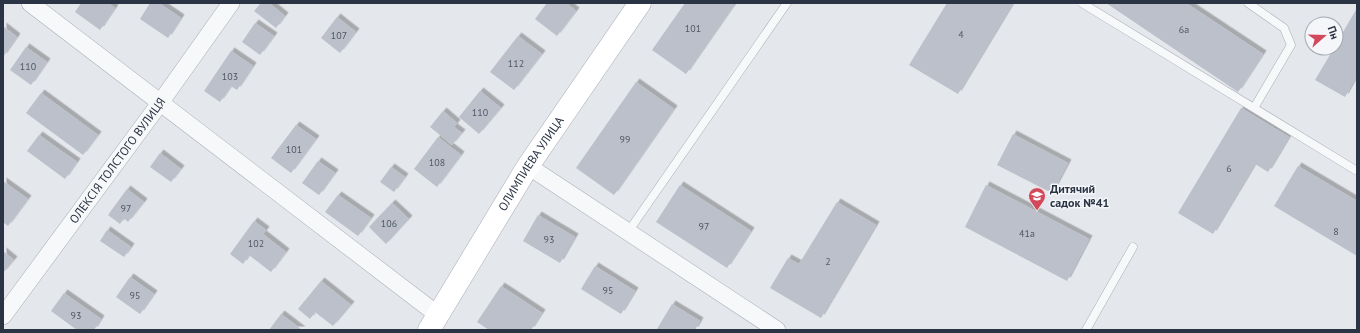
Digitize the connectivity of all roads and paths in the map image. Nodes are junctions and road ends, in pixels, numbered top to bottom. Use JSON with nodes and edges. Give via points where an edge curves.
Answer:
{"nodes":[{"id":1,"x":30,"y":3,"type":"edge"},
{"id":2,"x":230,"y":3,"type":"edge"},
{"id":3,"x":640,"y":3,"type":"edge"},
{"id":4,"x":787,"y":3,"type":"edge"},
{"id":5,"x":1082,"y":3,"type":"edge"},
{"id":6,"x":1248,"y":3,"type":"edge"},
{"id":7,"x":160,"y":103,"type":"junction"},
{"id":8,"x":1254,"y":108,"type":"junction"},
{"id":9,"x":528,"y":166,"type":"junction"},
{"id":10,"x":1357,"y":171,"type":"edge"},
{"id":11,"x":628,"y":232,"type":"junction"},
{"id":12,"x":1133,"y":247,"type":"dead end"},
{"id":13,"x":3,"y":316,"type":"edge"},
{"id":14,"x":433,"y":323,"type":"edge"},
{"id":15,"x":777,"y":330,"type":"edge"},
{"id":16,"x":1086,"y":330,"type":"edge"}],
"edges":[{"from":1,"to":7,"type":"street"},
{"from":2,"to":7,"type":"street","name":"ОЛЕКСІЯ ТОЛСТОГО ВУЛИЦЯ"},
{"from":3,"to":9,"type":"main road","name":"ОЛИМПИЕВА УЛИЦА"},
{"from":4,"to":11,"type":"lane"},
{"from":5,"to":8,"type":"lane"},
{"from":6,"to":8,"type":"lane","via":[[1284,28],[1291,45]]},
{"from":7,"to":13,"type":"street","name":"ОЛЕКСІЯ ТОЛСТОГО ВУЛИЦЯ"},
{"from":7,"to":14,"type":"street"},
{"from":8,"to":10,"type":"lane"},
{"from":9,"to":11,"type":"street"},
{"from":9,"to":14,"type":"main road","name":"ОЛИМПИЕВА УЛИЦА"},
{"from":11,"to":15,"type":"street"},
{"from":12,"to":16,"type":"lane"}]}
